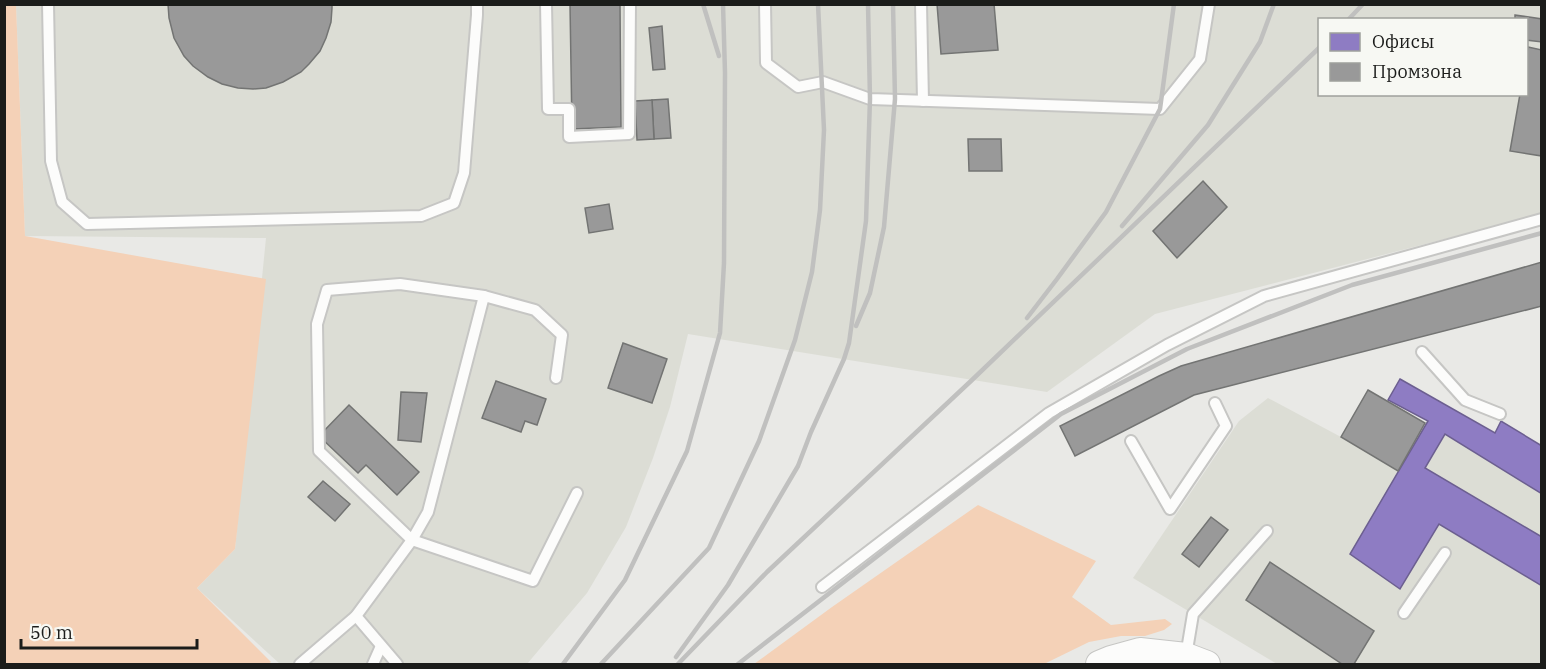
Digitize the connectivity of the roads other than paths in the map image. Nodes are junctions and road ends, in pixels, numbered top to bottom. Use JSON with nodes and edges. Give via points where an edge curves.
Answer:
{"nodes":[{"id":1,"x":48,"y":4,"type":"edge"},
{"id":2,"x":477,"y":4,"type":"edge"},
{"id":3,"x":546,"y":4,"type":"edge"},
{"id":4,"x":630,"y":4,"type":"edge"},
{"id":5,"x":765,"y":4,"type":"edge"},
{"id":6,"x":921,"y":4,"type":"edge"},
{"id":7,"x":1209,"y":4,"type":"edge"},
{"id":8,"x":923,"y":101,"type":"junction"},
{"id":9,"x":1542,"y":219,"type":"edge"},
{"id":10,"x":484,"y":296,"type":"junction"},
{"id":11,"x":1422,"y":352,"type":"dead end"},
{"id":12,"x":556,"y":378,"type":"dead end"},
{"id":13,"x":1215,"y":403,"type":"dead end"},
{"id":14,"x":1500,"y":414,"type":"dead end"},
{"id":15,"x":1131,"y":441,"type":"dead end"},
{"id":16,"x":577,"y":493,"type":"dead end"},
{"id":17,"x":1267,"y":531,"type":"dead end"},
{"id":18,"x":412,"y":540,"type":"junction"},
{"id":19,"x":1445,"y":553,"type":"dead end"},
{"id":20,"x":822,"y":587,"type":"dead end"},
{"id":21,"x":1404,"y":613,"type":"dead end"},
{"id":22,"x":356,"y":616,"type":"junction"},
{"id":23,"x":381,"y":646,"type":"junction"},
{"id":24,"x":1197,"y":660,"type":"edge"},
{"id":25,"x":300,"y":664,"type":"edge"},
{"id":26,"x":373,"y":664,"type":"edge"},
{"id":27,"x":397,"y":664,"type":"edge"},
{"id":28,"x":1099,"y":664,"type":"edge"}],
"edges":[{"from":1,"to":2,"type":"lane","via":[[51,161],[62,202],[87,224],[421,216],[454,203],[464,173]]},
{"from":3,"to":4,"type":"lane","via":[[548,109],[569,109],[568,137],[629,134]]},
{"from":5,"to":8,"type":"lane","via":[[766,63],[798,87],[823,82],[870,99]]},
{"from":6,"to":8,"type":"lane"},
{"from":7,"to":8,"type":"lane","via":[[1200,59],[1160,109]]},
{"from":9,"to":20,"type":"lane","via":[[1264,296],[1167,345],[1049,413]]},
{"from":10,"to":12,"type":"lane","via":[[535,310],[562,335]]},
{"from":10,"to":18,"type":"lane","via":[[428,512]]},
{"from":10,"to":18,"type":"lane","via":[[400,284],[327,290],[317,324],[319,451]]},
{"from":11,"to":14,"type":"lane","via":[[1465,400]]},
{"from":13,"to":15,"type":"lane","via":[[1226,426],[1170,508]]},
{"from":16,"to":18,"type":"lane","via":[[532,581]]},
{"from":17,"to":24,"type":"lane","via":[[1193,614]]},
{"from":18,"to":22,"type":"lane"},
{"from":19,"to":21,"type":"lane"},
{"from":22,"to":23,"type":"lane"},
{"from":22,"to":25,"type":"lane"},
{"from":23,"to":26,"type":"lane"},
{"from":23,"to":27,"type":"lane"},
{"from":24,"to":28,"type":"street","via":[[1140,651]]}]}
